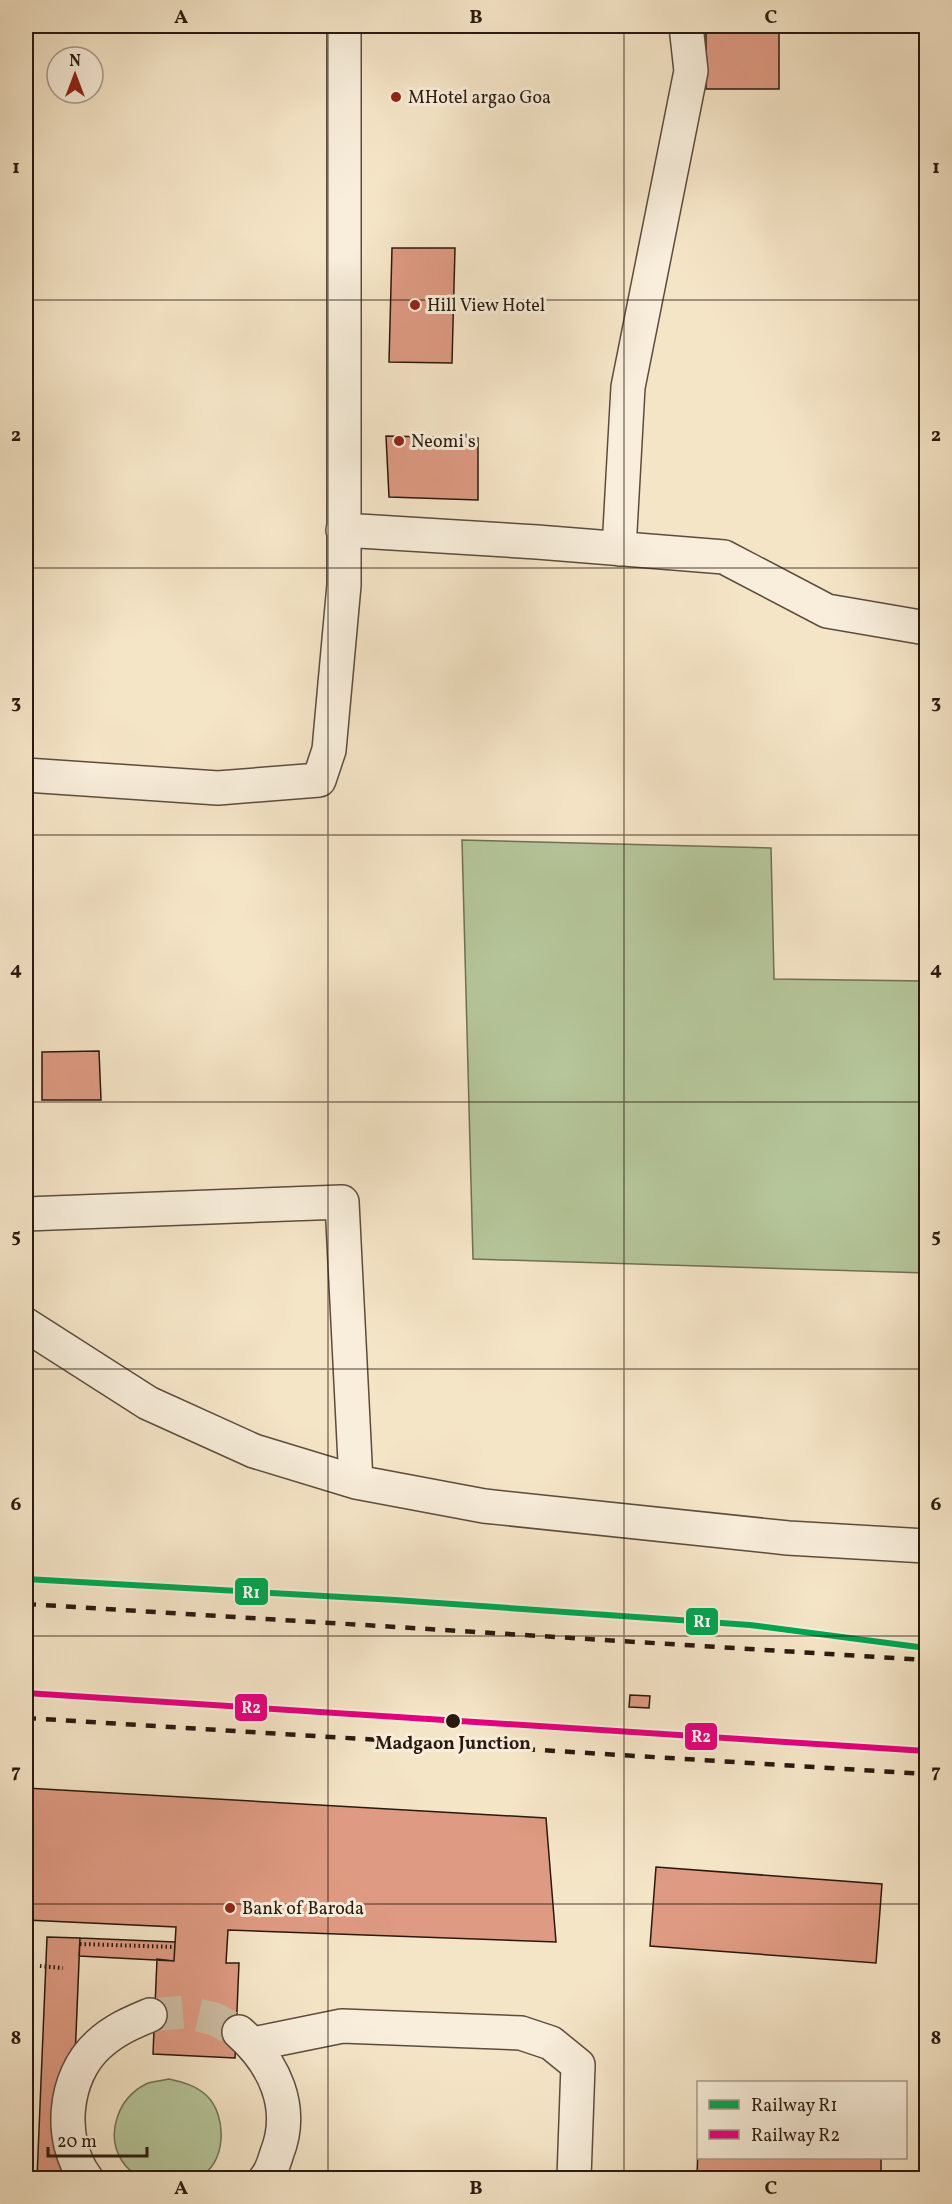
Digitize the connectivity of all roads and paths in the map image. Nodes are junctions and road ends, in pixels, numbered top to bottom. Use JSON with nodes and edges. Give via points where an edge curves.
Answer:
{"nodes":[{"id":1,"x":344,"y":26,"type":"edge"},
{"id":2,"x":686,"y":26,"type":"edge"},
{"id":3,"x":343,"y":530,"type":"junction"},
{"id":4,"x":619,"y":549,"type":"junction"},
{"id":5,"x":927,"y":628,"type":"edge"},
{"id":6,"x":26,"y":775,"type":"edge"},
{"id":7,"x":26,"y":1214,"type":"edge"},
{"id":8,"x":26,"y":1325,"type":"edge"},
{"id":9,"x":356,"y":1482,"type":"junction"},
{"id":10,"x":927,"y":1546,"type":"edge"},
{"id":11,"x":80,"y":1944,"type":"dead end"},
{"id":12,"x":174,"y":1947,"type":"dead end"},
{"id":13,"x":40,"y":1966,"type":"dead end"},
{"id":14,"x":63,"y":1968,"type":"dead end"},
{"id":15,"x":150,"y":2014,"type":"tunnel mouth"},
{"id":16,"x":86,"y":2178,"type":"edge"},
{"id":17,"x":266,"y":2178,"type":"edge"},
{"id":18,"x":574,"y":2178,"type":"edge"}],
"edges":[{"from":1,"to":3,"type":"street"},
{"from":2,"to":4,"type":"street","via":[[691,70],[628,387]]},
{"from":3,"to":4,"type":"street"},
{"from":3,"to":6,"type":"street","via":[[344,585],[330,750],[319,780],[218,788]]},
{"from":4,"to":5,"type":"street","via":[[724,557],[826,611]]},
{"from":7,"to":9,"type":"street","via":[[342,1202]]},
{"from":8,"to":9,"type":"street","via":[[148,1403],[254,1451]]},
{"from":9,"to":10,"type":"street","via":[[484,1506],[788,1538]]},
{"from":11,"to":12,"type":"path"},
{"from":13,"to":14,"type":"path"},
{"from":15,"to":16,"type":"street","via":[[122,2026],[96,2046],[78,2074],[68,2105],[69,2138],[79,2170]]},
{"from":17,"to":18,"type":"street","via":[[282,2141],[284,2106],[273,2072],[246,2038],[342,2026],[521,2033],[551,2043],[578,2065]]}]}
